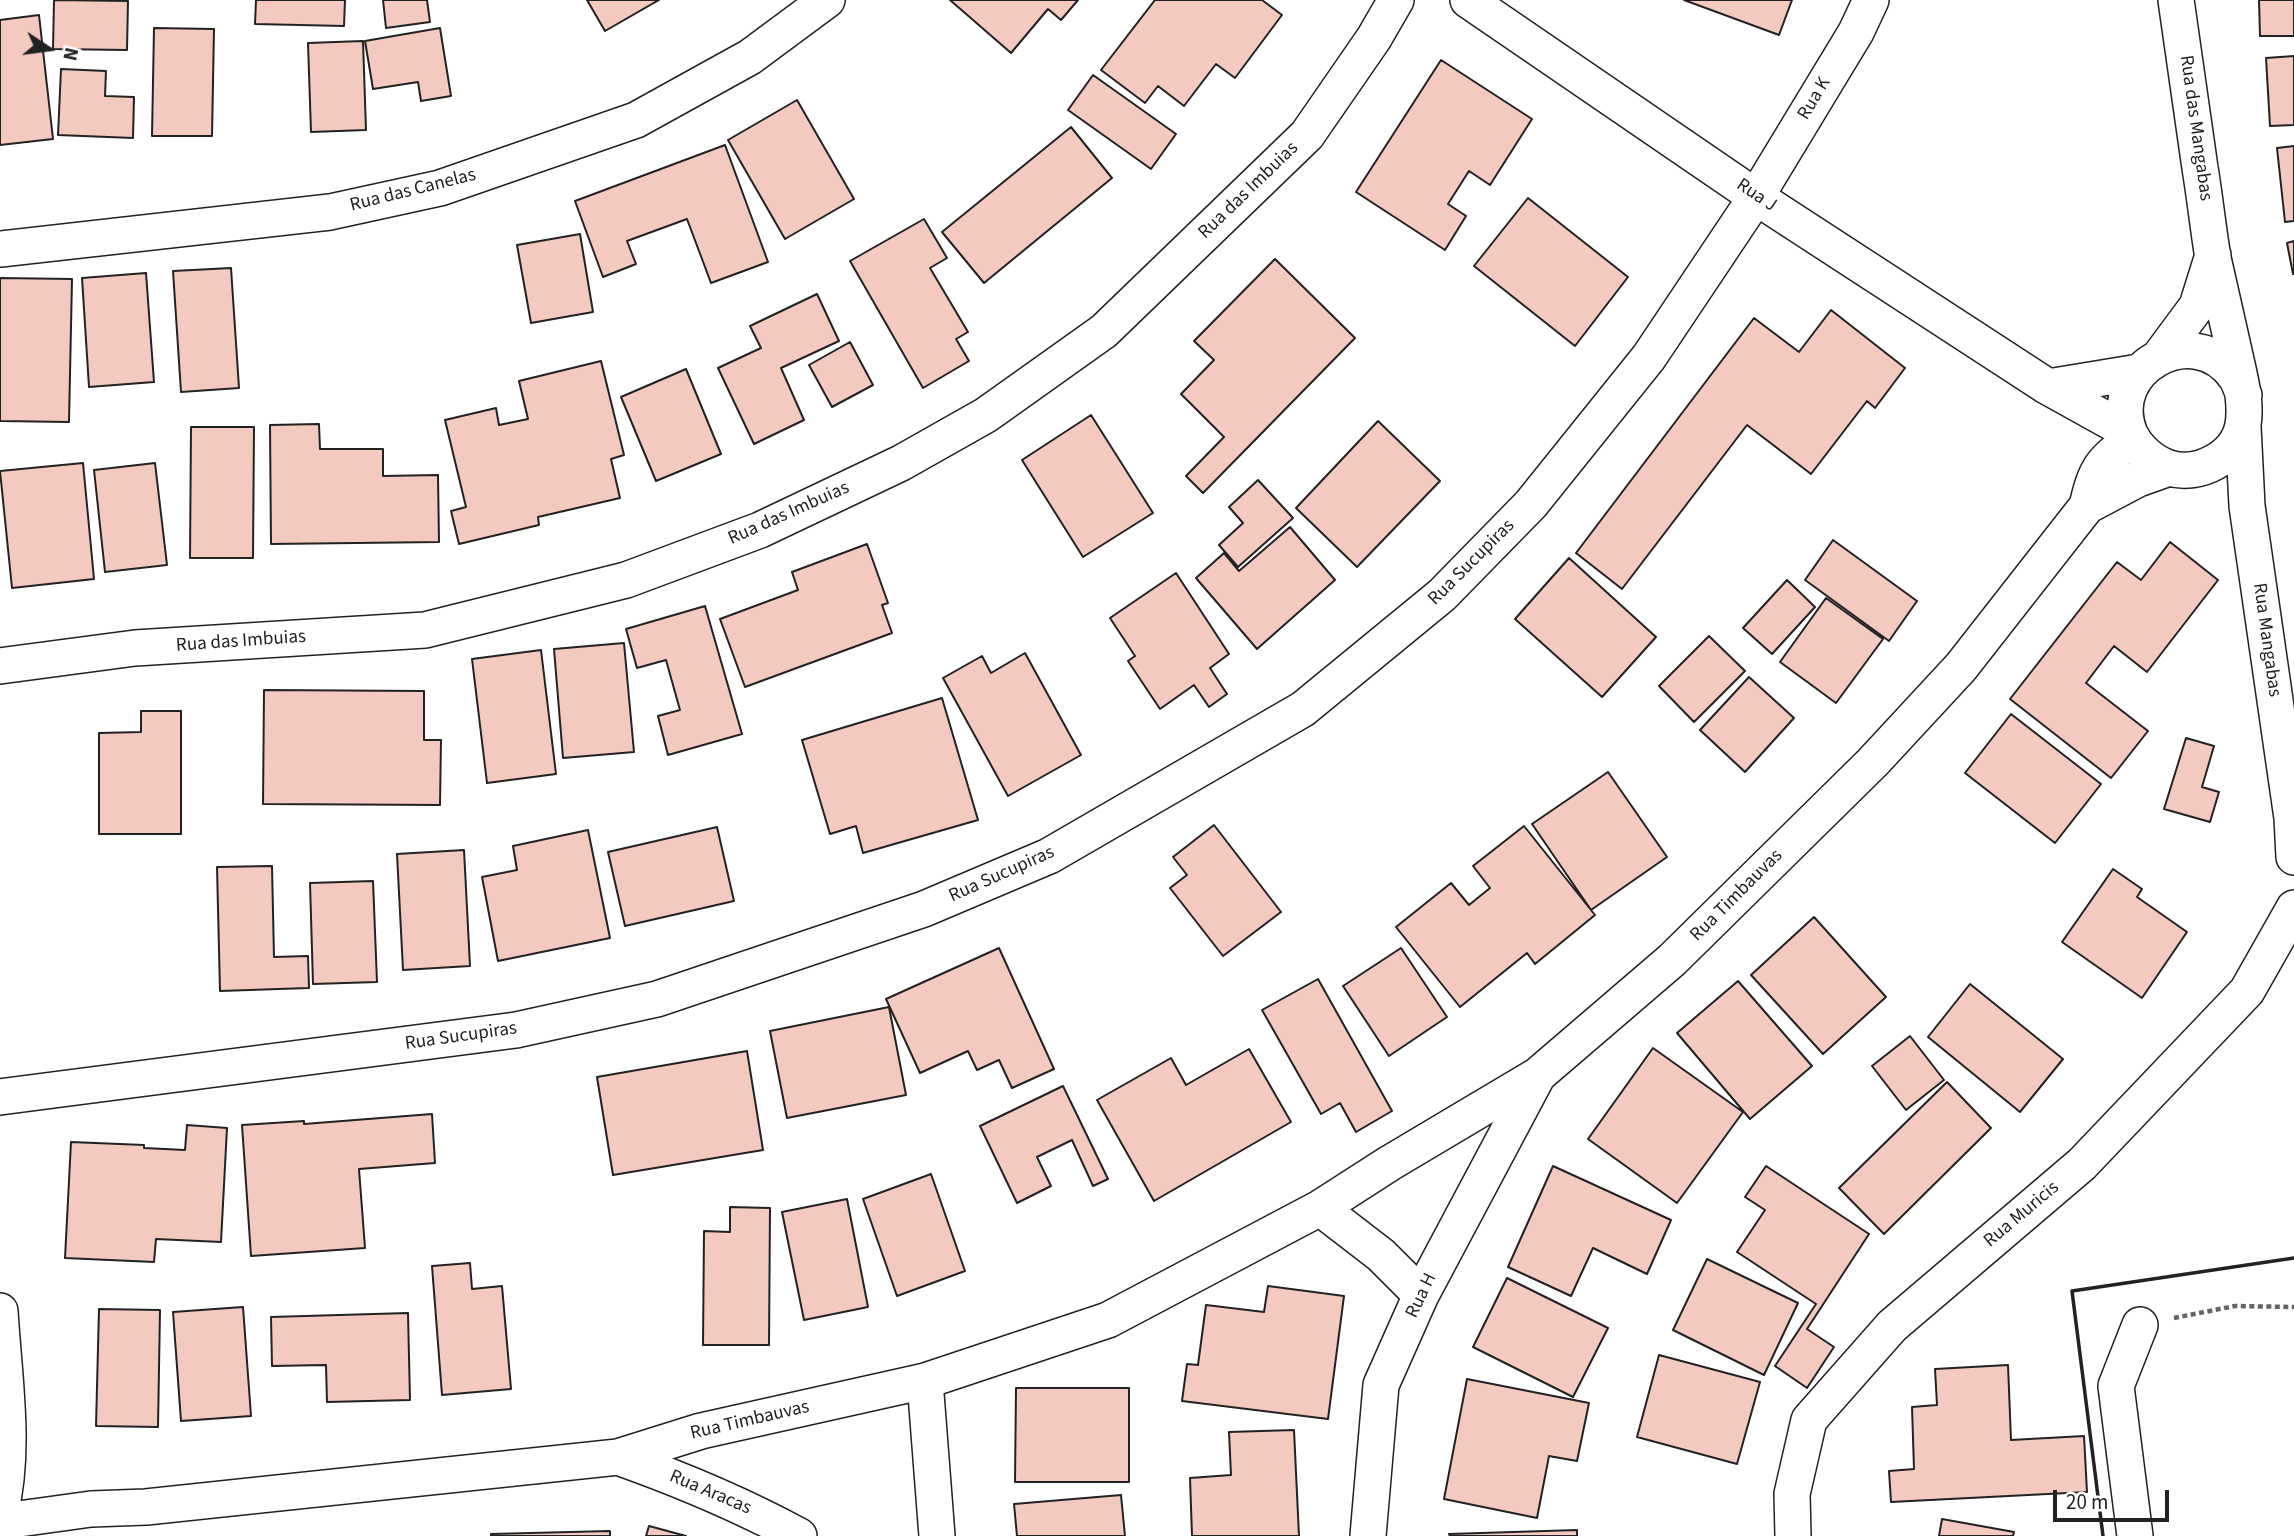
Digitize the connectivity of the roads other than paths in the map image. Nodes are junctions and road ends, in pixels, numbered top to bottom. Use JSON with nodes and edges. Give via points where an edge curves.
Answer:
{"nodes":[{"id":1,"x":827,"y":0,"type":"edge"},
{"id":2,"x":1396,"y":0,"type":"edge"},
{"id":3,"x":1468,"y":0,"type":"edge"},
{"id":4,"x":1871,"y":0,"type":"edge"},
{"id":5,"x":2176,"y":0,"type":"edge"},
{"id":6,"x":1756,"y":197,"type":"junction"},
{"id":7,"x":0,"y":249,"type":"edge"},
{"id":8,"x":2213,"y":255,"type":"junction"},
{"id":9,"x":2149,"y":364,"type":"junction"},
{"id":10,"x":2048,"y":387,"type":"junction"},
{"id":11,"x":2243,"y":411,"type":"junction"},
{"id":12,"x":2131,"y":435,"type":"junction"},
{"id":13,"x":2181,"y":469,"type":"junction"},
{"id":14,"x":2087,"y":506,"type":"junction"},
{"id":15,"x":2247,"y":506,"type":"junction"},
{"id":16,"x":0,"y":666,"type":"edge"},
{"id":17,"x":2294,"y":857,"type":"edge"},
{"id":18,"x":2294,"y":908,"type":"edge"},
{"id":19,"x":1538,"y":1075,"type":"junction"},
{"id":20,"x":0,"y":1097,"type":"edge"},
{"id":21,"x":1320,"y":1208,"type":"junction"},
{"id":22,"x":1422,"y":1295,"type":"junction"},
{"id":23,"x":0,"y":1311,"type":"edge"},
{"id":24,"x":2140,"y":1325,"type":"road end"},
{"id":25,"x":925,"y":1381,"type":"junction"},
{"id":26,"x":618,"y":1457,"type":"junction"},
{"id":27,"x":146,"y":1507,"type":"junction"},
{"id":28,"x":5,"y":1522,"type":"edge"},
{"id":29,"x":77,"y":1536,"type":"edge"},
{"id":30,"x":799,"y":1536,"type":"edge"},
{"id":31,"x":937,"y":1536,"type":"edge"},
{"id":32,"x":1368,"y":1536,"type":"edge"},
{"id":33,"x":1793,"y":1536,"type":"edge"},
{"id":34,"x":2135,"y":1536,"type":"edge"}],
"edges":[{"from":1,"to":7,"type":"street","name":"Rua das Canelas","via":[[750,57],[636,120],[440,188],[330,212]]},
{"from":2,"to":16,"type":"street","name":"Rua das Imbuias","via":[[1307,135],[1104,331],[986,415],[890,469],[760,530],[626,580],[425,630],[135,649]]},
{"from":3,"to":6,"type":"street","name":"Rua J"},
{"from":4,"to":6,"type":"street","name":"Rua K"},
{"from":5,"to":8,"type":"street","name":"Rua das Mangabas"},
{"from":6,"to":10,"type":"street","name":"Rua J"},
{"from":6,"to":20,"type":"street","name":"Rua Sucupiras","via":[[1649,357],[1531,504],[1442,595],[1303,709],[1049,856],[923,909],[657,999],[516,1030]]},
{"from":8,"to":9,"type":"street","via":[[2197,306]]},
{"from":8,"to":11,"type":"street","name":"Rua das Mangabas"},
{"from":9,"to":10,"type":"street"},
{"from":9,"to":11,"type":"street","via":[[2180,351],[2201,352],[2220,361],[2235,376]]},
{"from":9,"to":12,"type":"street","via":[[2129,390],[2125,411]]},
{"from":10,"to":12,"type":"street","name":"Rua J"},
{"from":11,"to":13,"type":"street","via":[[2233,447],[2215,463]]},
{"from":11,"to":15,"type":"street","name":"Rua Mangabas"},
{"from":12,"to":13,"type":"street","via":[[2148,457]]},
{"from":12,"to":14,"type":"street","via":[[2095,476]]},
{"from":13,"to":14,"type":"street","via":[[2138,479]]},
{"from":13,"to":15,"type":"street","via":[[2213,480]]},
{"from":14,"to":19,"type":"street","name":"Rua Timbauvas","via":[[1961,667],[1873,762],[1672,960]]},
{"from":15,"to":17,"type":"street","name":"Rua Mangabas"},
{"from":18,"to":33,"type":"street","name":"Rua Muricis","via":[[2247,991],[2082,1164],[1892,1326],[1809,1420],[1792,1494]]},
{"from":19,"to":21,"type":"street","name":"Rua Timbauvas"},
{"from":19,"to":22,"type":"street","name":"Rua H"},
{"from":21,"to":22,"type":"street","via":[[1381,1255]]},
{"from":21,"to":25,"type":"street","name":"Rua Timbauvas","via":[[1108,1320]]},
{"from":22,"to":32,"type":"street","name":"Rua H","via":[[1381,1385]]},
{"from":23,"to":28,"type":"street","via":[[8,1454]]},
{"from":24,"to":34,"type":"street","via":[[2116,1386]]},
{"from":25,"to":26,"type":"street","name":"Rua Timbauvas","via":[[702,1431]]},
{"from":25,"to":31,"type":"street"},
{"from":26,"to":27,"type":"street","name":"Rua Timbauvas"},
{"from":26,"to":30,"type":"street","name":"Rua Aracas","via":[[716,1494]]},
{"from":27,"to":28,"type":"street","via":[[91,1509]]},
{"from":27,"to":29,"type":"street"}]}
